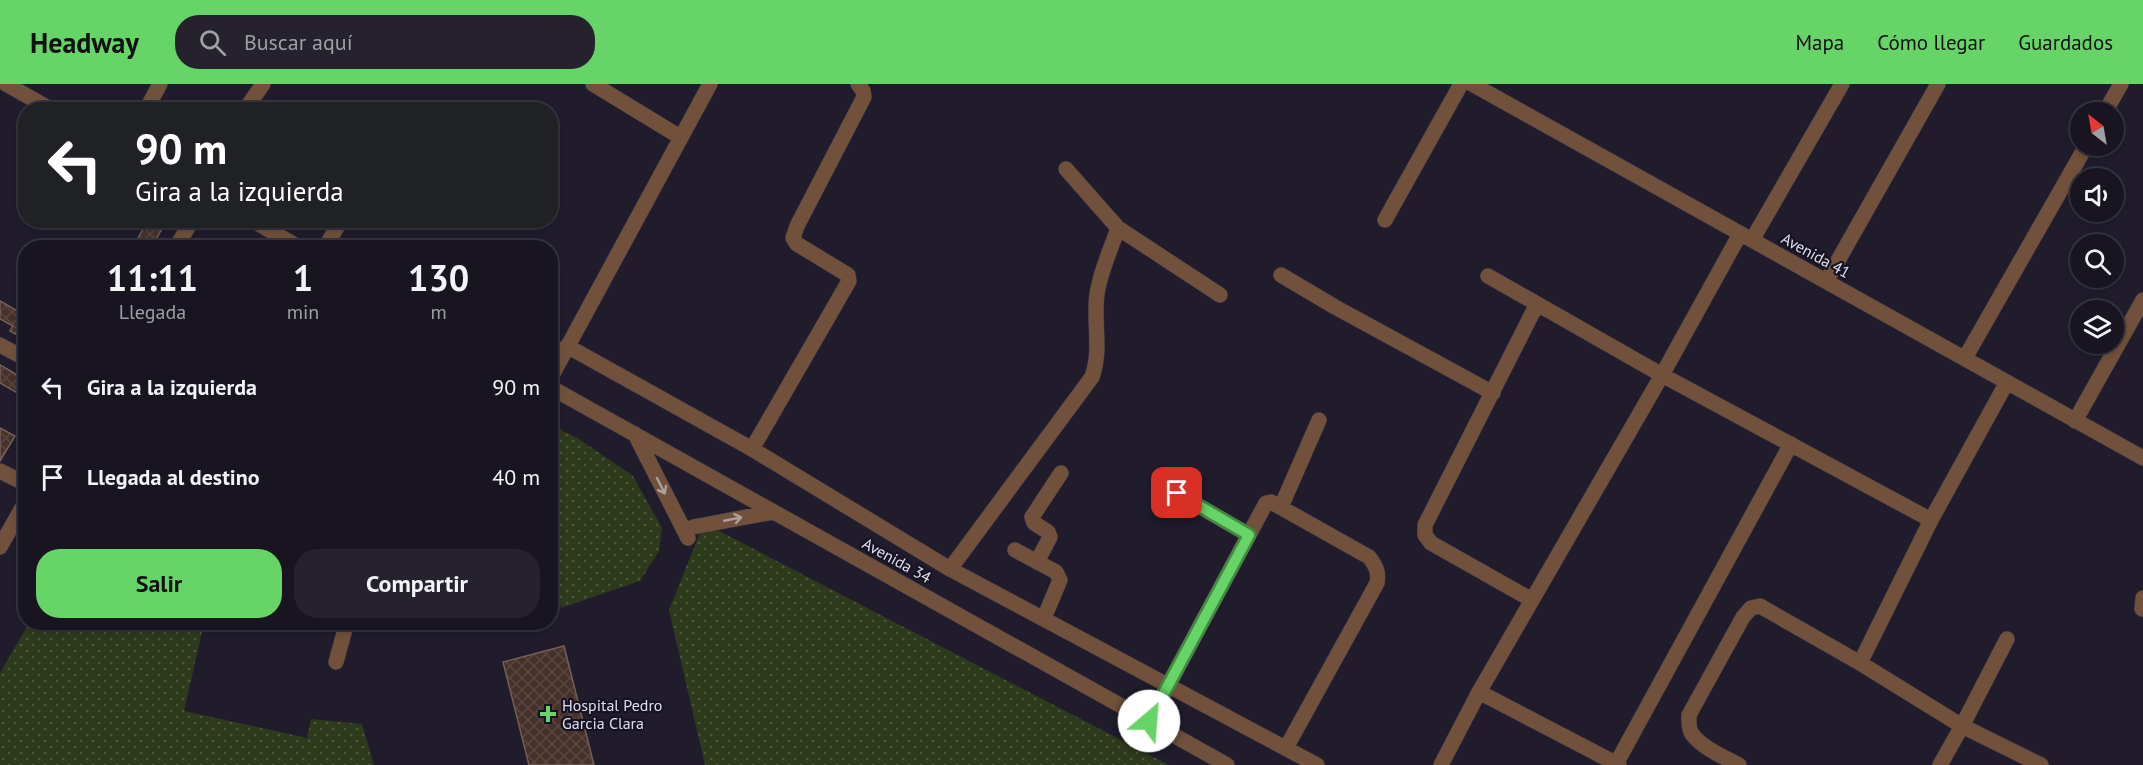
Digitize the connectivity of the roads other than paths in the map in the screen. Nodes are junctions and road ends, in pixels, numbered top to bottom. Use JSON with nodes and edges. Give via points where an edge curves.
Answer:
{"nodes":[{"id":1,"x":6,"y":84,"type":"edge"},
{"id":2,"x":160,"y":84,"type":"edge"},
{"id":3,"x":263,"y":84,"type":"edge"},
{"id":4,"x":593,"y":84,"type":"edge"},
{"id":5,"x":710,"y":84,"type":"edge"},
{"id":6,"x":858,"y":84,"type":"edge"},
{"id":7,"x":1461,"y":84,"type":"edge"},
{"id":8,"x":1472,"y":84,"type":"edge"},
{"id":9,"x":1842,"y":84,"type":"edge"},
{"id":10,"x":1938,"y":84,"type":"edge"},
{"id":11,"x":2121,"y":84,"type":"edge"},
{"id":12,"x":38,"y":102,"type":"edge"},
{"id":13,"x":150,"y":102,"type":"edge"},
{"id":14,"x":251,"y":102,"type":"edge"},
{"id":15,"x":2111,"y":102,"type":"edge"},
{"id":16,"x":680,"y":137,"type":"junction"},
{"id":17,"x":2080,"y":156,"type":"edge"},
{"id":18,"x":1066,"y":169,"type":"dead end"},
{"id":19,"x":1385,"y":220,"type":"dead end"},
{"id":20,"x":266,"y":228,"type":"edge"},
{"id":21,"x":1118,"y":228,"type":"junction"},
{"id":22,"x":1746,"y":237,"type":"junction"},
{"id":23,"x":286,"y":240,"type":"edge"},
{"id":24,"x":1281,"y":275,"type":"dead end"},
{"id":25,"x":1488,"y":276,"type":"dead end"},
{"id":26,"x":1827,"y":280,"type":"junction"},
{"id":27,"x":1220,"y":295,"type":"dead end"},
{"id":28,"x":2143,"y":300,"type":"edge"},
{"id":29,"x":1537,"y":304,"type":"junction"},
{"id":30,"x":0,"y":345,"type":"edge"},
{"id":31,"x":567,"y":346,"type":"junction"},
{"id":32,"x":18,"y":355,"type":"edge"},
{"id":33,"x":1965,"y":358,"type":"junction"},
{"id":34,"x":558,"y":363,"type":"edge"},
{"id":35,"x":1662,"y":375,"type":"junction"},
{"id":36,"x":2007,"y":382,"type":"junction"},
{"id":37,"x":558,"y":391,"type":"edge"},
{"id":38,"x":1493,"y":393,"type":"junction"},
{"id":39,"x":1319,"y":420,"type":"dead end"},
{"id":40,"x":2075,"y":421,"type":"junction"},
{"id":41,"x":635,"y":434,"type":"junction"},
{"id":42,"x":1791,"y":444,"type":"junction"},
{"id":43,"x":752,"y":449,"type":"junction"},
{"id":44,"x":2143,"y":458,"type":"edge"},
{"id":45,"x":0,"y":471,"type":"edge"},
{"id":46,"x":1061,"y":472,"type":"dead end"},
{"id":47,"x":18,"y":480,"type":"edge"},
{"id":48,"x":1159,"y":483,"type":"dead end"},
{"id":49,"x":1281,"y":507,"type":"junction"},
{"id":50,"x":773,"y":512,"type":"junction"},
{"id":51,"x":18,"y":515,"type":"edge"},
{"id":52,"x":1931,"y":520,"type":"junction"},
{"id":53,"x":1249,"y":535,"type":"junction"},
{"id":54,"x":0,"y":547,"type":"edge"},
{"id":55,"x":1015,"y":550,"type":"dead end"},
{"id":56,"x":1036,"y":562,"type":"junction"},
{"id":57,"x":950,"y":569,"type":"junction"},
{"id":58,"x":2143,"y":598,"type":"edge"},
{"id":59,"x":1532,"y":600,"type":"junction"},
{"id":60,"x":2142,"y":609,"type":"edge"},
{"id":61,"x":1044,"y":618,"type":"junction"},
{"id":62,"x":345,"y":630,"type":"edge"},
{"id":63,"x":2007,"y":639,"type":"dead end"},
{"id":64,"x":336,"y":662,"type":"dead end"},
{"id":65,"x":1860,"y":663,"type":"junction"},
{"id":66,"x":1168,"y":684,"type":"junction"},
{"id":67,"x":1479,"y":692,"type":"junction"},
{"id":68,"x":1149,"y":721,"type":"junction"},
{"id":69,"x":1962,"y":726,"type":"junction"},
{"id":70,"x":1286,"y":748,"type":"junction"},
{"id":71,"x":1617,"y":764,"type":"edge"},
{"id":72,"x":1227,"y":765,"type":"edge"},
{"id":73,"x":1317,"y":765,"type":"edge"},
{"id":74,"x":1441,"y":765,"type":"edge"},
{"id":75,"x":1738,"y":765,"type":"edge"},
{"id":76,"x":1940,"y":765,"type":"edge"},
{"id":77,"x":2041,"y":765,"type":"edge"}],
"edges":[{"from":1,"to":12,"type":"street"},
{"from":2,"to":13,"type":"street"},
{"from":3,"to":14,"type":"street"},
{"from":4,"to":16,"type":"street"},
{"from":5,"to":16,"type":"street"},
{"from":6,"to":43,"type":"street","via":[[864,97],[793,238],[796,244],[848,275],[849,280]]},
{"from":7,"to":19,"type":"street"},
{"from":8,"to":22,"type":"street","name":"Avenida 41"},
{"from":9,"to":22,"type":"street"},
{"from":10,"to":26,"type":"street"},
{"from":11,"to":15,"type":"street"},
{"from":16,"to":31,"type":"street"},
{"from":17,"to":33,"type":"street"},
{"from":18,"to":21,"type":"street"},
{"from":20,"to":23,"type":"street"},
{"from":21,"to":27,"type":"street"},
{"from":21,"to":57,"type":"street","via":[[1097,291],[1098,361],[1092,377]]},
{"from":22,"to":26,"type":"street","name":"Avenida 41"},
{"from":22,"to":35,"type":"street"},
{"from":24,"to":38,"type":"street"},
{"from":25,"to":29,"type":"street"},
{"from":26,"to":33,"type":"street","name":"Avenida 41"},
{"from":28,"to":40,"type":"street"},
{"from":29,"to":35,"type":"street"},
{"from":29,"to":38,"type":"street"},
{"from":30,"to":32,"type":"street"},
{"from":31,"to":34,"type":"street"},
{"from":31,"to":43,"type":"street"},
{"from":33,"to":36,"type":"street","name":"Avenida 41"},
{"from":35,"to":42,"type":"street"},
{"from":35,"to":59,"type":"street"},
{"from":36,"to":40,"type":"street","name":"Avenida 41"},
{"from":36,"to":52,"type":"street"},
{"from":37,"to":41,"type":"street","name":"Avenida 34"},
{"from":38,"to":59,"type":"street","via":[[1430,513],[1425,535],[1431,543]]},
{"from":39,"to":49,"type":"street"},
{"from":40,"to":44,"type":"street","name":"Avenida 41"},
{"from":41,"to":50,"type":"street","name":"Avenida 34"},
{"from":41,"to":50,"type":"street","one_way":true,"via":[[690,533]]},
{"from":42,"to":52,"type":"street"},
{"from":42,"to":71,"type":"street"},
{"from":43,"to":57,"type":"street"},
{"from":45,"to":47,"type":"street"},
{"from":46,"to":56,"type":"street","via":[[1032,517],[1050,537]]},
{"from":48,"to":53,"type":"street"},
{"from":49,"to":53,"type":"street","via":[[1266,503]]},
{"from":49,"to":70,"type":"street","via":[[1369,557],[1378,577]]},
{"from":50,"to":68,"type":"street","name":"Avenida 34"},
{"from":51,"to":54,"type":"street"},
{"from":52,"to":65,"type":"street"},
{"from":53,"to":66,"type":"street"},
{"from":55,"to":56,"type":"street"},
{"from":56,"to":61,"type":"street","via":[[1056,572],[1060,580]]},
{"from":57,"to":61,"type":"street"},
{"from":58,"to":60,"type":"street"},
{"from":59,"to":67,"type":"street"},
{"from":61,"to":66,"type":"street"},
{"from":62,"to":64,"type":"street"},
{"from":63,"to":69,"type":"street"},
{"from":65,"to":69,"type":"street"},
{"from":65,"to":75,"type":"street","via":[[1760,606],[1751,608],[1689,715],[1692,735]]},
{"from":66,"to":68,"type":"street"},
{"from":66,"to":70,"type":"street"},
{"from":67,"to":71,"type":"street"},
{"from":67,"to":74,"type":"street"},
{"from":68,"to":72,"type":"street","name":"Avenida 34"},
{"from":69,"to":76,"type":"street"},
{"from":69,"to":77,"type":"street"},
{"from":70,"to":73,"type":"street"}]}
